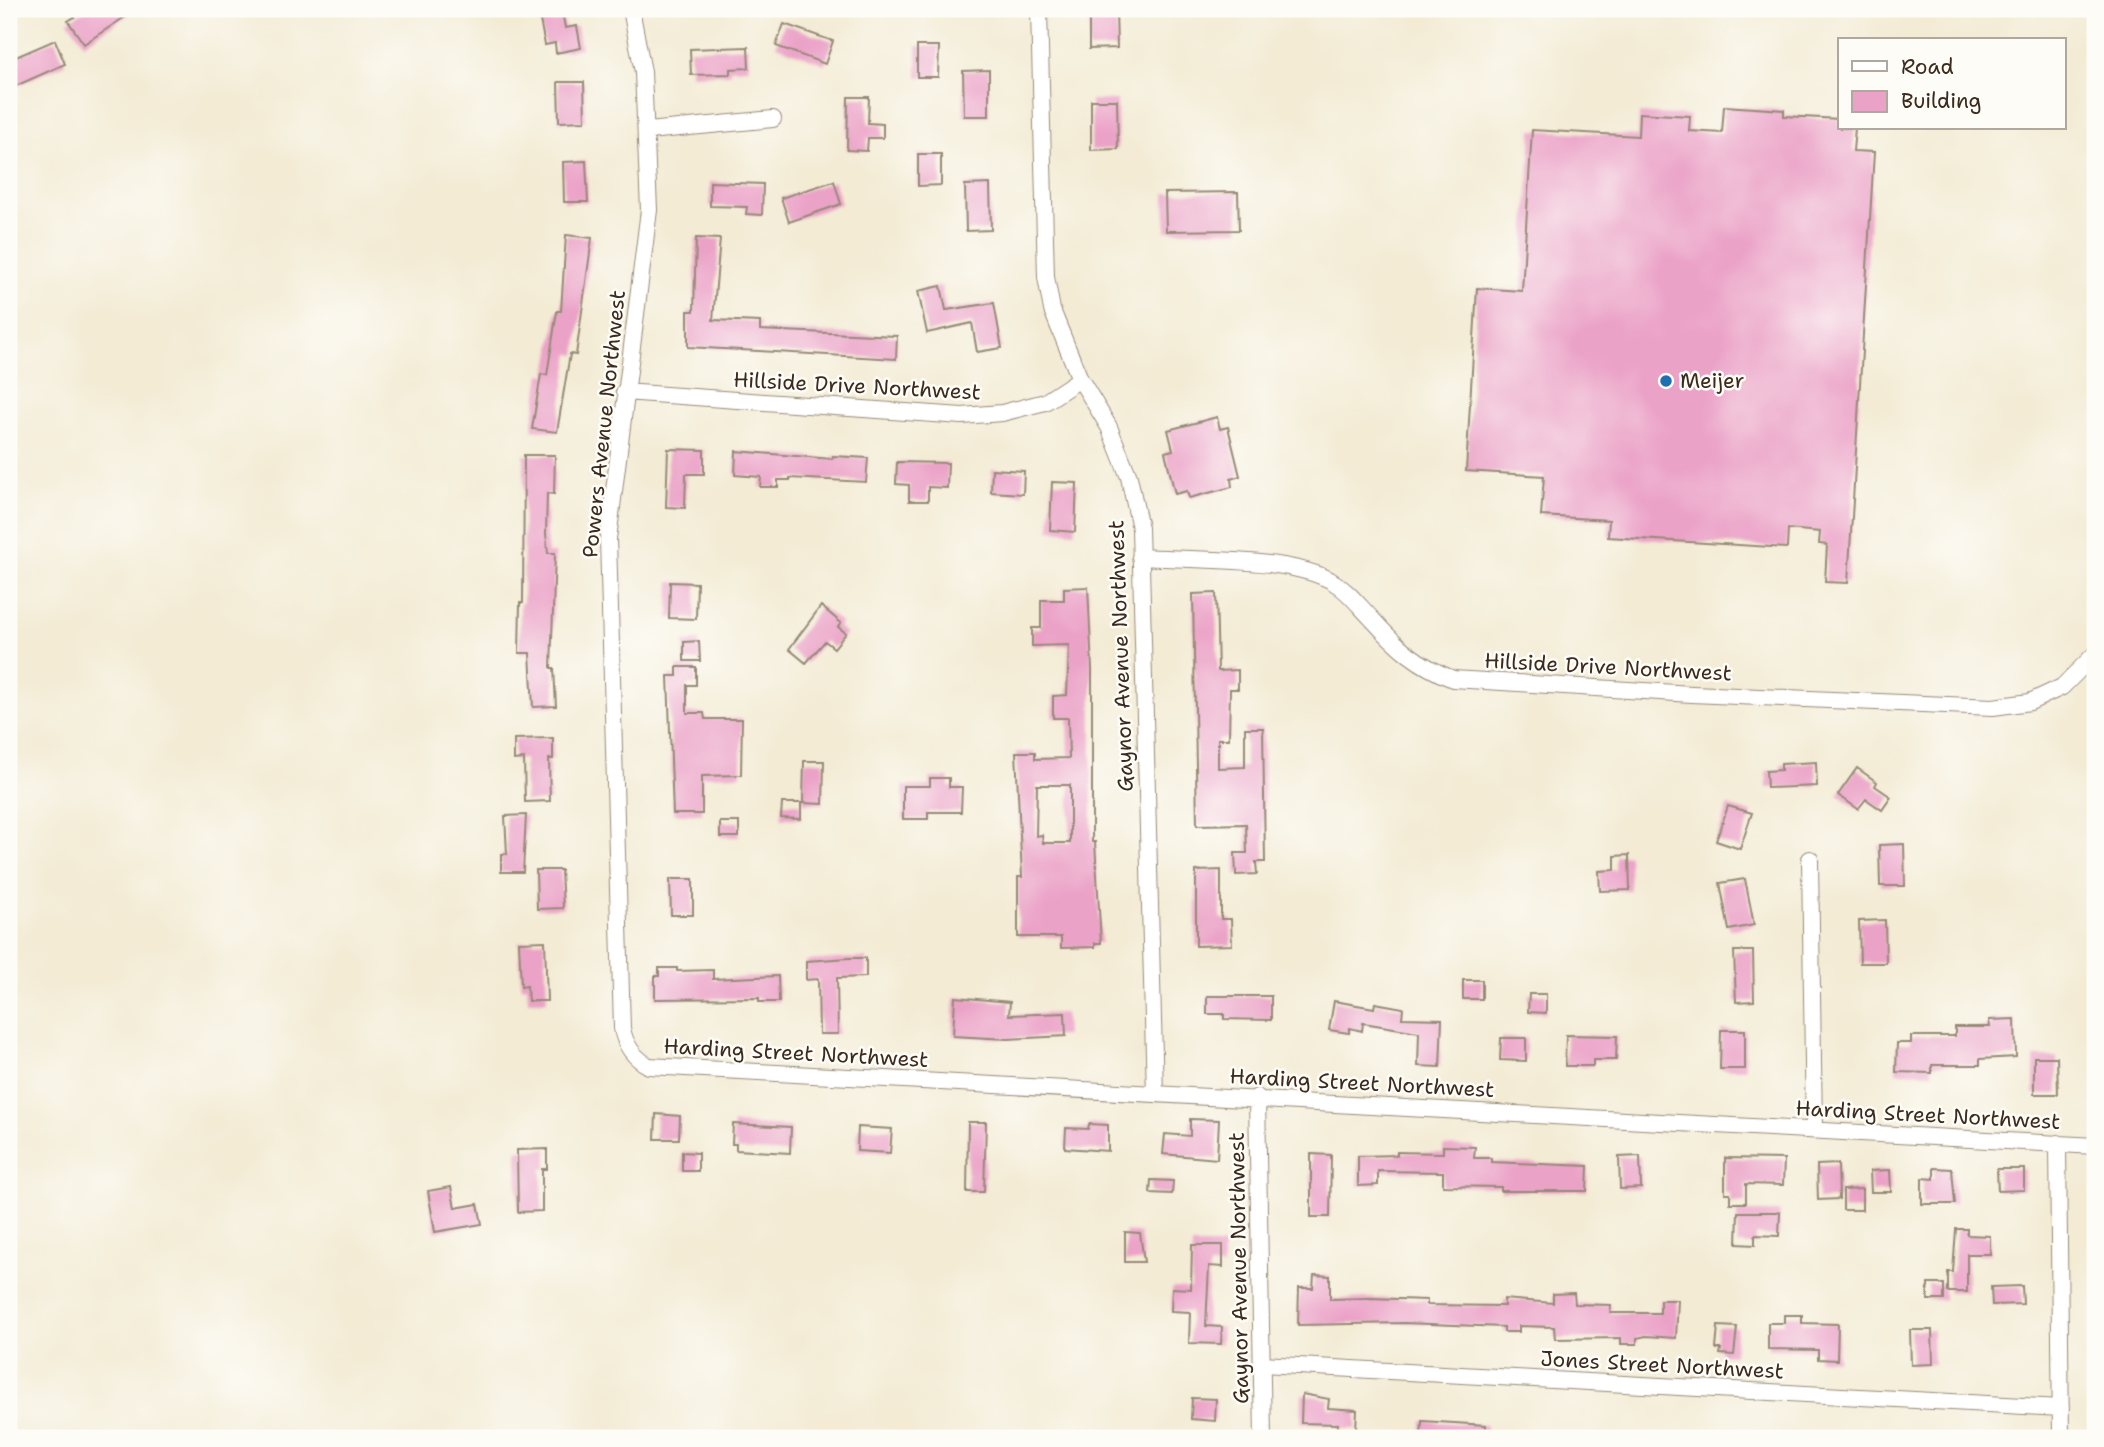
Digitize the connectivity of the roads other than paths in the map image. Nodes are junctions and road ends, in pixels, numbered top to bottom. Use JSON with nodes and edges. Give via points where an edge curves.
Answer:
{"nodes":[{"id":1,"x":631,"y":9,"type":"edge"},
{"id":2,"x":1039,"y":9,"type":"edge"},
{"id":3,"x":773,"y":119,"type":"dead end"},
{"id":4,"x":648,"y":131,"type":"junction"},
{"id":5,"x":1080,"y":379,"type":"junction"},
{"id":6,"x":624,"y":392,"type":"junction"},
{"id":7,"x":1140,"y":557,"type":"junction"},
{"id":8,"x":2095,"y":654,"type":"edge"},
{"id":9,"x":1810,"y":859,"type":"dead end"},
{"id":10,"x":631,"y":1053,"type":"joint"},
{"id":11,"x":1155,"y":1094,"type":"junction"},
{"id":12,"x":1257,"y":1097,"type":"junction"},
{"id":13,"x":1814,"y":1130,"type":"junction"},
{"id":14,"x":2057,"y":1143,"type":"junction"},
{"id":15,"x":2095,"y":1146,"type":"edge"},
{"id":16,"x":1261,"y":1364,"type":"junction"},
{"id":17,"x":2061,"y":1408,"type":"junction"},
{"id":18,"x":1263,"y":1438,"type":"edge"},
{"id":19,"x":2061,"y":1438,"type":"edge"}],
"edges":[{"from":1,"to":4,"type":"street","name":"Powers Avenue Northwest"},
{"from":2,"to":5,"type":"street","name":"Gaynor Avenue Northwest","via":[[1046,277],[1052,310]]},
{"from":3,"to":4,"type":"street"},
{"from":4,"to":6,"type":"street","name":"Powers Avenue Northwest","via":[[649,210]]},
{"from":5,"to":6,"type":"street","name":"Hillside Drive Northwest","via":[[1045,402],[1002,413],[962,416]]},
{"from":5,"to":7,"type":"street","name":"Gaynor Avenue Northwest","via":[[1109,427],[1129,477],[1140,528]]},
{"from":6,"to":10,"type":"street","name":"Powers Avenue Northwest","via":[[608,539],[622,1028]]},
{"from":7,"to":8,"type":"street","name":"Hillside Drive Northwest","via":[[1273,565],[1329,580],[1350,594],[1403,651],[1427,669],[1454,679],[1993,707],[2030,702],[2062,687]]},
{"from":7,"to":11,"type":"street","name":"Gaynor Avenue Northwest"},
{"from":9,"to":13,"type":"street"},
{"from":10,"to":11,"type":"street","name":"Harding Street Northwest","via":[[649,1066]]},
{"from":11,"to":12,"type":"street","name":"Harding Street Northwest"},
{"from":12,"to":13,"type":"street","name":"Harding Street Northwest"},
{"from":12,"to":16,"type":"street","name":"Gaynor Avenue Northwest"},
{"from":13,"to":14,"type":"street","name":"Harding Street Northwest"},
{"from":14,"to":15,"type":"street","name":"Harding Street Northwest"},
{"from":14,"to":17,"type":"street"},
{"from":16,"to":17,"type":"street","name":"Jones Street Northwest"},
{"from":16,"to":18,"type":"street","name":"Gaynor Avenue Northwest"},
{"from":17,"to":19,"type":"street"}]}
